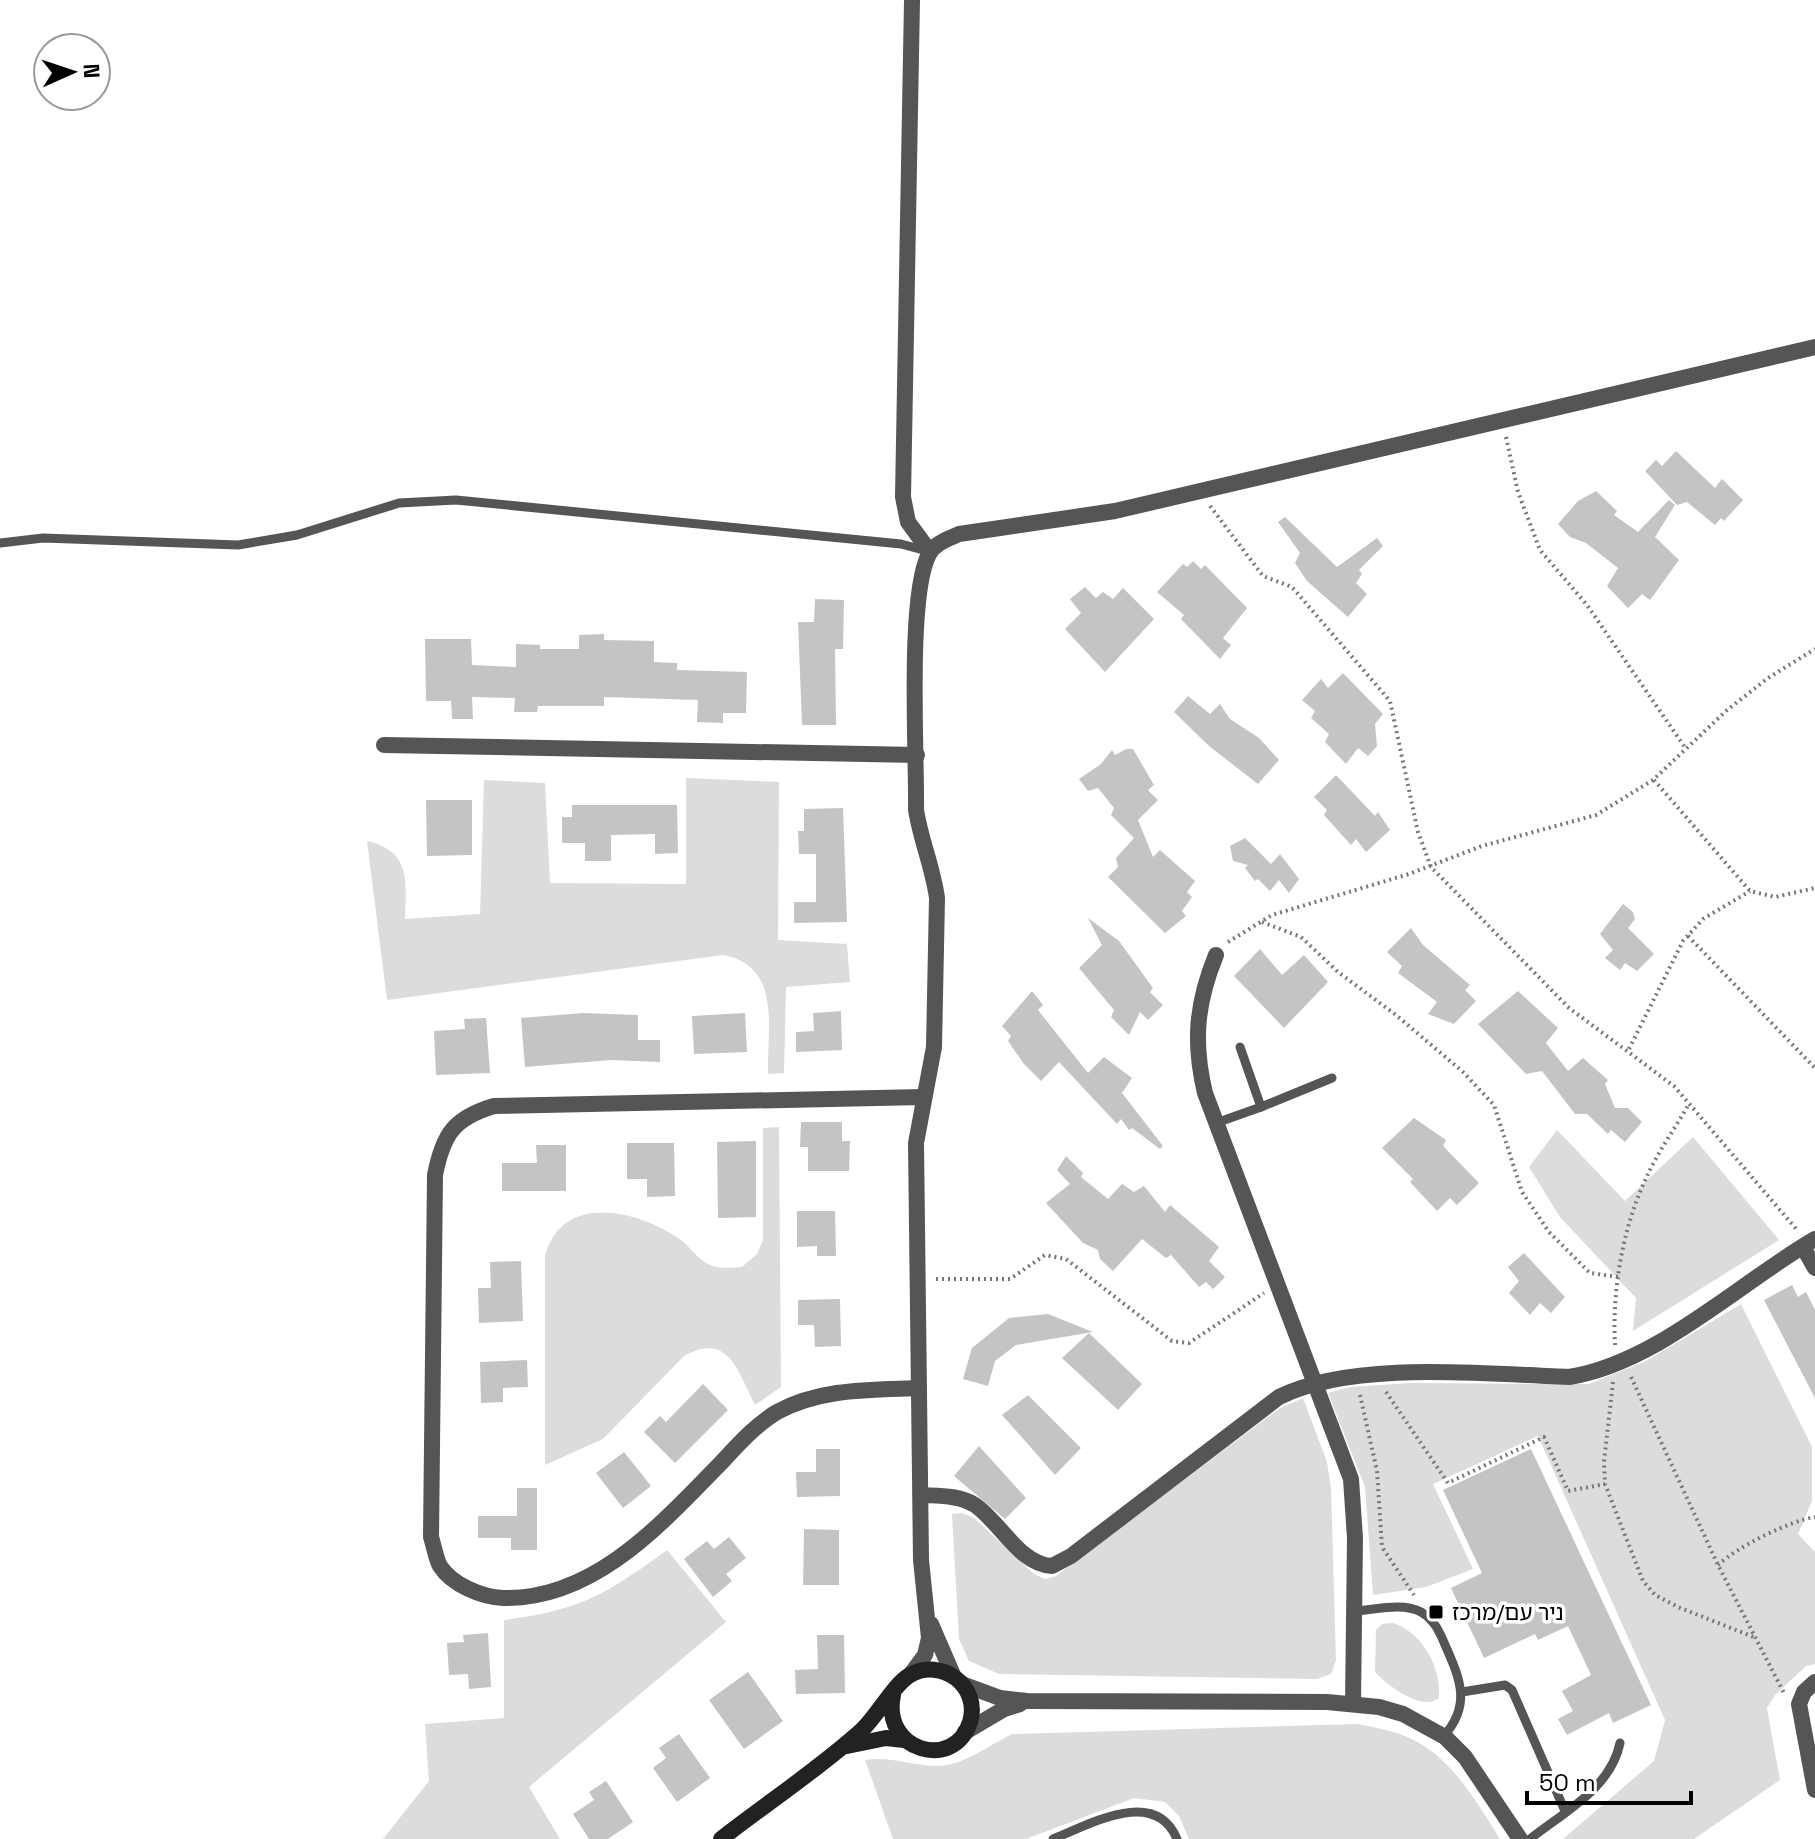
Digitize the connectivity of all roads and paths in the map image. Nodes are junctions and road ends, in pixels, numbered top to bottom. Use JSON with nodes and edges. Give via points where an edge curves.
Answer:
{"nodes":[{"id":1,"x":912,"y":0,"type":"edge"},
{"id":2,"x":1815,"y":347,"type":"edge"},
{"id":3,"x":1502,"y":420,"type":"junction"},
{"id":4,"x":1199,"y":491,"type":"junction"},
{"id":5,"x":0,"y":543,"type":"edge"},
{"id":6,"x":930,"y":552,"type":"junction"},
{"id":7,"x":1815,"y":649,"type":"edge"},
{"id":8,"x":384,"y":745,"type":"dead end"},
{"id":9,"x":1686,"y":749,"type":"junction"},
{"id":10,"x":917,"y":755,"type":"junction"},
{"id":11,"x":1653,"y":780,"type":"junction"},
{"id":12,"x":1431,"y":867,"type":"junction"},
{"id":13,"x":1815,"y":888,"type":"edge"},
{"id":14,"x":1750,"y":891,"type":"junction"},
{"id":15,"x":1261,"y":921,"type":"junction"},
{"id":16,"x":1688,"y":936,"type":"junction"},
{"id":17,"x":1216,"y":955,"type":"joint"},
{"id":18,"x":1240,"y":1047,"type":"dead end"},
{"id":19,"x":1629,"y":1050,"type":"junction"},
{"id":20,"x":1815,"y":1068,"type":"edge"},
{"id":21,"x":1332,"y":1078,"type":"dead end"},
{"id":22,"x":923,"y":1097,"type":"junction"},
{"id":23,"x":1689,"y":1104,"type":"junction"},
{"id":24,"x":1261,"y":1107,"type":"junction"},
{"id":25,"x":1216,"y":1123,"type":"junction"},
{"id":26,"x":1809,"y":1243,"type":"edge"},
{"id":27,"x":1815,"y":1268,"type":"edge"},
{"id":28,"x":1619,"y":1277,"type":"junction"},
{"id":29,"x":918,"y":1279,"type":"junction"},
{"id":30,"x":1278,"y":1284,"type":"junction"},
{"id":31,"x":1619,"y":1361,"type":"junction"},
{"id":32,"x":1375,"y":1376,"type":"junction"},
{"id":33,"x":1356,"y":1377,"type":"junction"},
{"id":34,"x":1315,"y":1382,"type":"junction"},
{"id":35,"x":919,"y":1388,"type":"junction"},
{"id":36,"x":1605,"y":1484,"type":"junction"},
{"id":37,"x":921,"y":1495,"type":"junction"},
{"id":38,"x":1815,"y":1517,"type":"edge"},
{"id":39,"x":1718,"y":1565,"type":"junction"},
{"id":40,"x":1354,"y":1611,"type":"junction"},
{"id":41,"x":1428,"y":1617,"type":"junction"},
{"id":42,"x":929,"y":1619,"type":"junction"},
{"id":43,"x":1756,"y":1638,"type":"junction"},
{"id":44,"x":911,"y":1674,"type":"junction"},
{"id":45,"x":958,"y":1679,"type":"junction"},
{"id":46,"x":1815,"y":1682,"type":"edge"},
{"id":47,"x":1462,"y":1692,"type":"junction"},
{"id":48,"x":893,"y":1695,"type":"junction"},
{"id":49,"x":1032,"y":1701,"type":"junction"},
{"id":50,"x":1353,"y":1703,"type":"junction"},
{"id":51,"x":1802,"y":1727,"type":"junction"},
{"id":52,"x":965,"y":1732,"type":"junction"},
{"id":53,"x":1443,"y":1737,"type":"junction"},
{"id":54,"x":904,"y":1740,"type":"junction"},
{"id":55,"x":1620,"y":1743,"type":"dead end"},
{"id":56,"x":835,"y":1752,"type":"junction"},
{"id":57,"x":1815,"y":1790,"type":"edge"},
{"id":58,"x":1565,"y":1811,"type":"junction"},
{"id":59,"x":721,"y":1839,"type":"edge"},
{"id":60,"x":1053,"y":1839,"type":"edge"},
{"id":61,"x":1177,"y":1839,"type":"edge"},
{"id":62,"x":1520,"y":1839,"type":"edge"},
{"id":63,"x":1530,"y":1839,"type":"edge"}],
"edges":[{"from":1,"to":6,"type":"street","via":[[903,497],[908,522]]},
{"from":2,"to":3,"type":"street"},
{"from":3,"to":4,"type":"street"},
{"from":3,"to":9,"type":"path","via":[[1518,492],[1540,550],[1587,605]]},
{"from":4,"to":6,"type":"street","via":[[1077,519],[959,534]]},
{"from":4,"to":12,"type":"path","via":[[1263,576],[1292,587],[1390,701],[1418,832]]},
{"from":5,"to":6,"type":"lane","via":[[43,538],[238,545],[297,535],[399,503],[456,500],[901,544]]},
{"from":6,"to":10,"type":"street","via":[[918,588]]},
{"from":7,"to":9,"type":"path","via":[[1757,686]]},
{"from":8,"to":10,"type":"street"},
{"from":9,"to":11,"type":"path"},
{"from":10,"to":22,"type":"street","via":[[916,810],[937,898],[934,1047]]},
{"from":11,"to":12,"type":"path","via":[[1596,815],[1482,846]]},
{"from":11,"to":14,"type":"path"},
{"from":12,"to":15,"type":"path"},
{"from":12,"to":19,"type":"path","via":[[1569,1008]]},
{"from":13,"to":14,"type":"path","via":[[1775,897]]},
{"from":14,"to":16,"type":"path","via":[[1703,919]]},
{"from":15,"to":17,"type":"path","via":[[1232,937]]},
{"from":15,"to":28,"type":"path","via":[[1301,937],[1463,1072],[1494,1105],[1522,1192],[1549,1232],[1590,1273]]},
{"from":16,"to":19,"type":"path"},
{"from":16,"to":20,"type":"path"},
{"from":17,"to":25,"type":"street","via":[[1196,1024],[1196,1057]]},
{"from":18,"to":24,"type":"lane"},
{"from":19,"to":23,"type":"path"},
{"from":21,"to":24,"type":"lane"},
{"from":22,"to":29,"type":"street","via":[[916,1143]]},
{"from":22,"to":35,"type":"street","via":[[494,1106],[468,1114],[455,1125],[440,1150],[435,1175],[431,1537],[441,1567],[463,1586],[489,1597],[520,1598],[555,1590],[632,1549],[775,1413],[812,1397]]},
{"from":23,"to":26,"type":"path"},
{"from":23,"to":28,"type":"path","via":[[1647,1175]]},
{"from":24,"to":25,"type":"lane"},
{"from":25,"to":30,"type":"street"},
{"from":26,"to":27,"type":"street"},
{"from":26,"to":31,"type":"street"},
{"from":28,"to":31,"type":"path","via":[[1613,1314]]},
{"from":29,"to":30,"type":"path","via":[[1010,1279],[1045,1255],[1066,1259],[1172,1341],[1189,1343]]},
{"from":29,"to":35,"type":"street"},
{"from":30,"to":34,"type":"street"},
{"from":31,"to":32,"type":"street","via":[[1569,1377]]},
{"from":31,"to":36,"type":"path"},
{"from":31,"to":39,"type":"path"},
{"from":32,"to":33,"type":"street"},
{"from":32,"to":36,"type":"path","via":[[1448,1483],[1544,1437],[1568,1491]]},
{"from":33,"to":34,"type":"street"},
{"from":33,"to":41,"type":"path","via":[[1377,1471],[1382,1547]]},
{"from":34,"to":37,"type":"street","via":[[1279,1397],[1052,1566],[1032,1561],[977,1506],[955,1497]]},
{"from":34,"to":40,"type":"street","via":[[1351,1479]]},
{"from":35,"to":37,"type":"street"},
{"from":36,"to":43,"type":"path","via":[[1643,1581],[1655,1595]]},
{"from":37,"to":42,"type":"street","via":[[921,1560]]},
{"from":38,"to":39,"type":"path","via":[[1785,1527]]},
{"from":39,"to":43,"type":"path"},
{"from":40,"to":41,"type":"lane","via":[[1407,1607]]},
{"from":40,"to":50,"type":"street"},
{"from":41,"to":47,"type":"lane"},
{"from":42,"to":44,"type":"street","via":[[925,1655]]},
{"from":42,"to":45,"type":"street"},
{"from":43,"to":51,"type":"path"},
{"from":44,"to":45,"type":"main road","via":[[932,1669]]},
{"from":44,"to":48,"type":"main road"},
{"from":45,"to":49,"type":"street","via":[[1000,1698]]},
{"from":45,"to":52,"type":"main road","via":[[972,1707]]},
{"from":46,"to":51,"type":"street","via":[[1799,1704]]},
{"from":47,"to":53,"type":"lane","via":[[1458,1716]]},
{"from":47,"to":58,"type":"lane","via":[[1505,1685],[1512,1690]]},
{"from":48,"to":54,"type":"main road","via":[[893,1724]]},
{"from":48,"to":56,"type":"main road"},
{"from":49,"to":50,"type":"street"},
{"from":49,"to":52,"type":"street","via":[[1004,1709]]},
{"from":50,"to":53,"type":"street","via":[[1403,1714]]},
{"from":51,"to":57,"type":"street"},
{"from":52,"to":54,"type":"main road","via":[[937,1750]]},
{"from":53,"to":62,"type":"street","via":[[1465,1757]]},
{"from":54,"to":56,"type":"main road","via":[[866,1741]]},
{"from":55,"to":58,"type":"lane","via":[[1616,1763],[1604,1780]]},
{"from":56,"to":59,"type":"main road"},
{"from":58,"to":63,"type":"lane"},
{"from":60,"to":61,"type":"lane","via":[[1143,1809]]}]}
